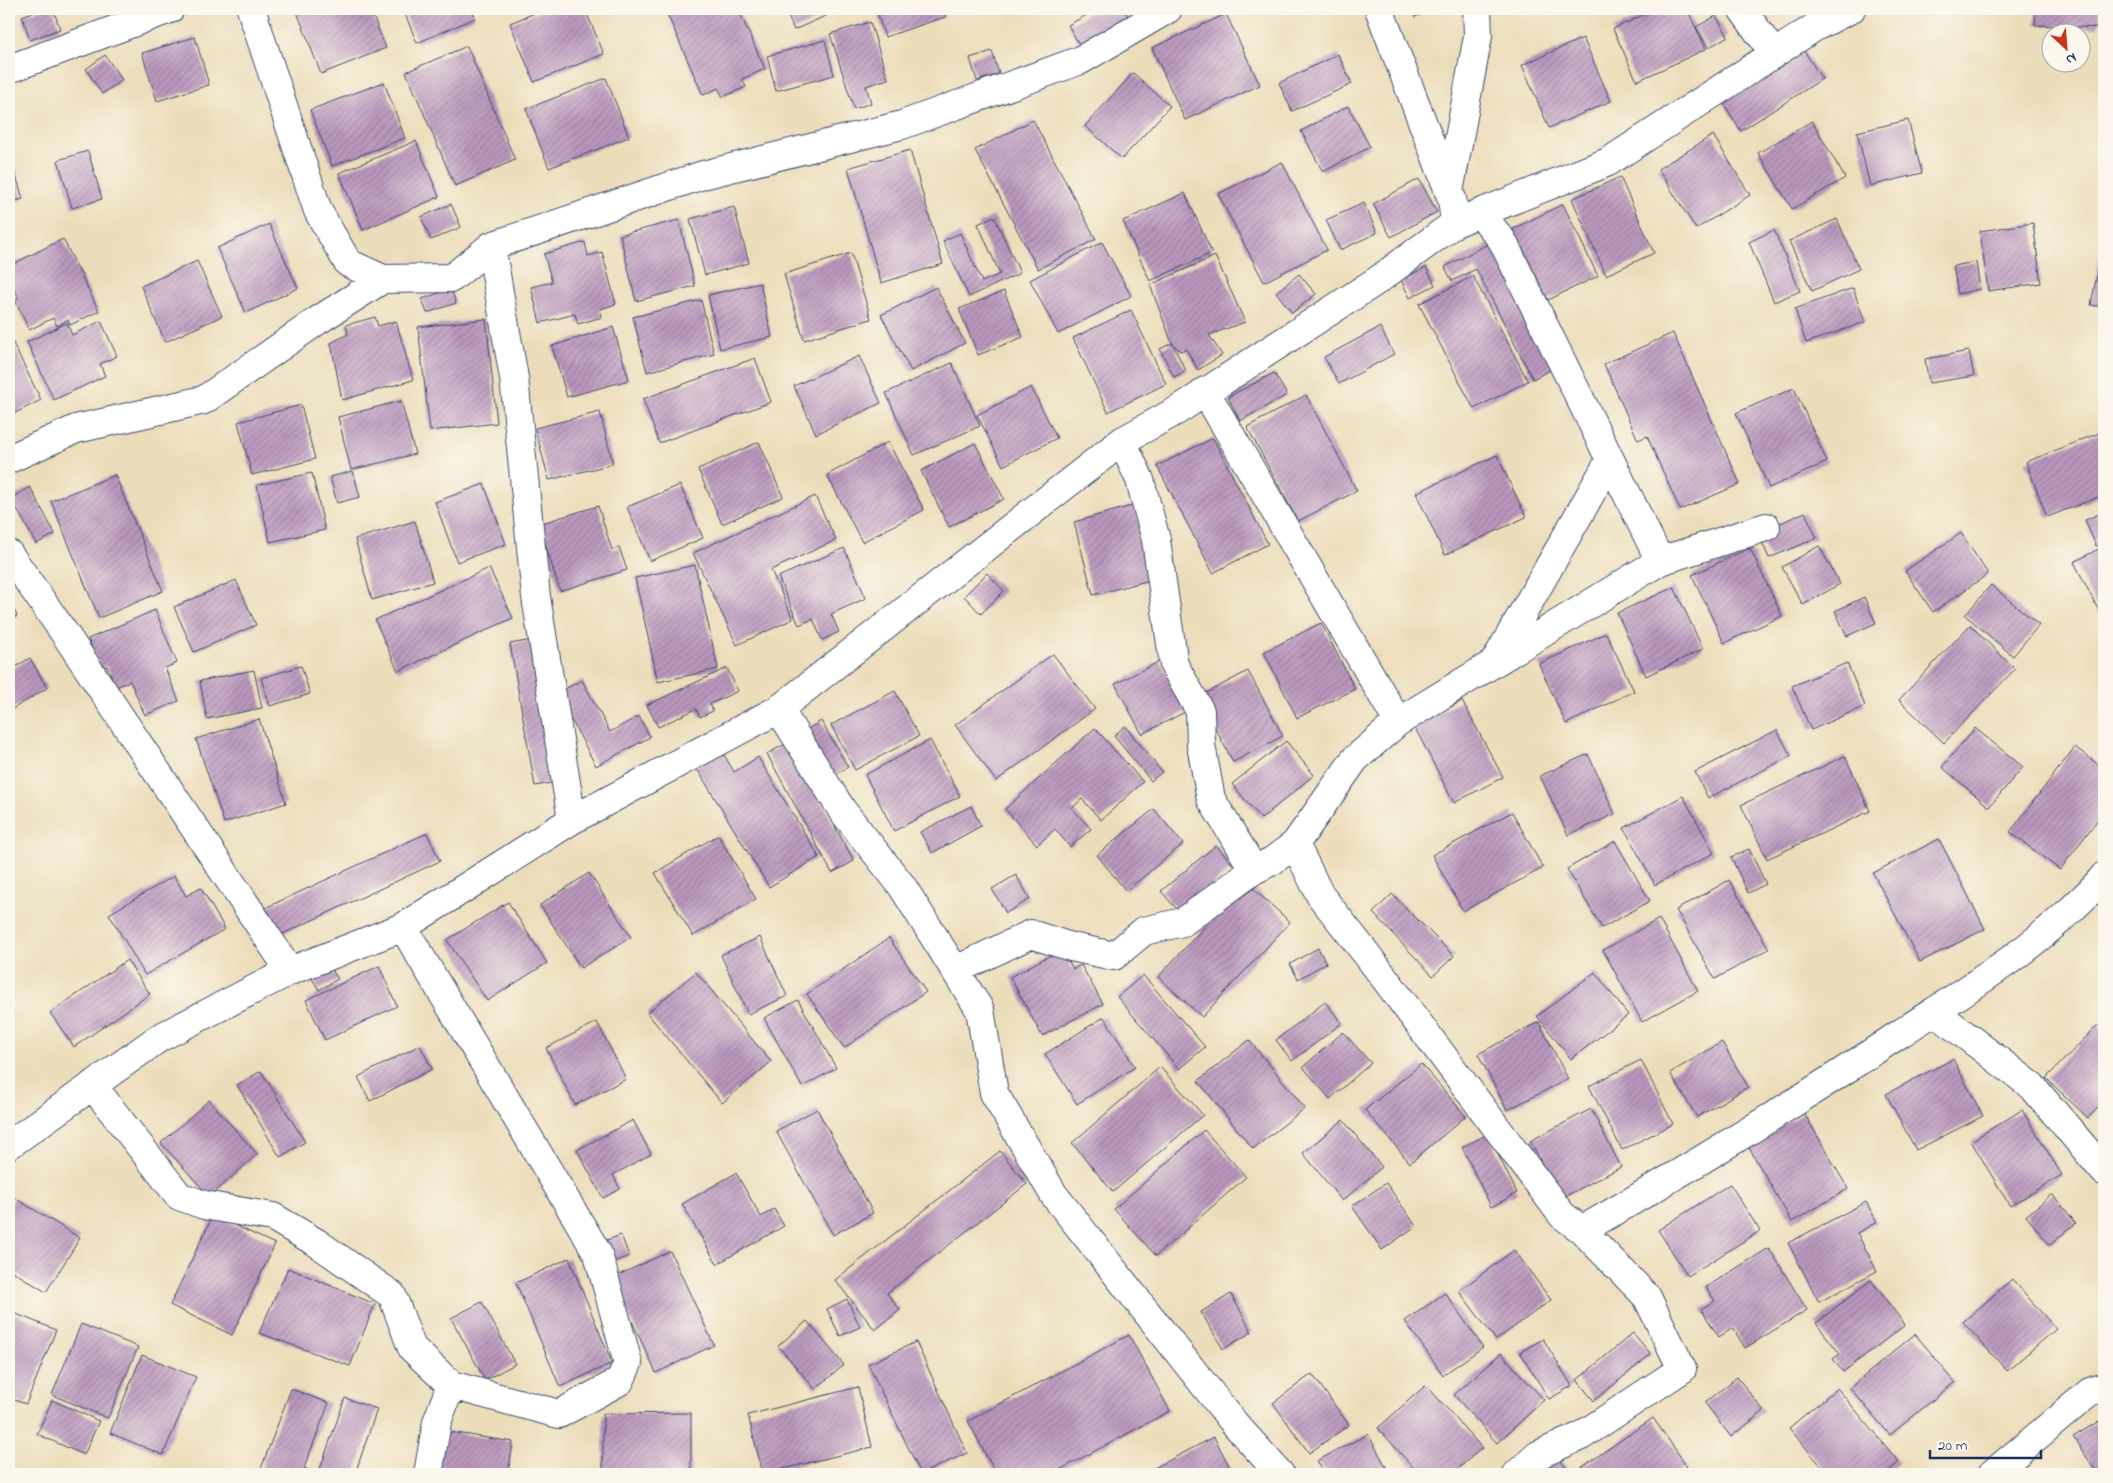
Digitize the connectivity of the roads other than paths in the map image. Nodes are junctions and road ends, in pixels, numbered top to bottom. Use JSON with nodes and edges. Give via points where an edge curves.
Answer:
{"nodes":[{"id":1,"x":170,"y":9,"type":"edge"},
{"id":2,"x":251,"y":9,"type":"edge"},
{"id":3,"x":1168,"y":9,"type":"edge"},
{"id":4,"x":1378,"y":9,"type":"edge"},
{"id":5,"x":1477,"y":9,"type":"edge"},
{"id":6,"x":1742,"y":9,"type":"edge"},
{"id":7,"x":1851,"y":9,"type":"edge"},
{"id":8,"x":1774,"y":54,"type":"junction"},
{"id":9,"x":9,"y":69,"type":"edge"},
{"id":10,"x":1449,"y":192,"type":"junction"},
{"id":11,"x":1467,"y":218,"type":"junction"},
{"id":12,"x":492,"y":246,"type":"junction"},
{"id":13,"x":383,"y":279,"type":"junction"},
{"id":14,"x":1205,"y":391,"type":"junction"},
{"id":15,"x":1122,"y":440,"type":"junction"},
{"id":16,"x":9,"y":459,"type":"edge"},
{"id":17,"x":1610,"y":460,"type":"junction"},
{"id":18,"x":1766,"y":527,"type":"dead end"},
{"id":19,"x":9,"y":554,"type":"edge"},
{"id":20,"x":1660,"y":561,"type":"junction"},
{"id":21,"x":1494,"y":662,"type":"junction"},
{"id":22,"x":779,"y":709,"type":"junction"},
{"id":23,"x":1398,"y":722,"type":"junction"},
{"id":24,"x":572,"y":820,"type":"junction"},
{"id":25,"x":1295,"y":844,"type":"junction"},
{"id":26,"x":1254,"y":870,"type":"junction"},
{"id":27,"x":2102,"y":885,"type":"edge"},
{"id":28,"x":403,"y":927,"type":"junction"},
{"id":29,"x":956,"y":970,"type":"junction"},
{"id":30,"x":290,"y":971,"type":"junction"},
{"id":31,"x":1935,"y":1012,"type":"junction"},
{"id":32,"x":92,"y":1086,"type":"junction"},
{"id":33,"x":9,"y":1145,"type":"edge"},
{"id":34,"x":2104,"y":1172,"type":"edge"},
{"id":35,"x":1582,"y":1230,"type":"junction"},
{"id":36,"x":451,"y":1385,"type":"junction"},
{"id":37,"x":2104,"y":1387,"type":"edge"},
{"id":38,"x":428,"y":1474,"type":"edge"},
{"id":39,"x":1280,"y":1474,"type":"edge"},
{"id":40,"x":1517,"y":1474,"type":"edge"},
{"id":41,"x":1992,"y":1474,"type":"edge"}],
"edges":[{"from":1,"to":9,"type":"street"},
{"from":2,"to":13,"type":"street","via":[[318,212],[348,263]]},
{"from":3,"to":12,"type":"street","via":[[1081,60],[902,125],[703,175]]},
{"from":4,"to":10,"type":"street"},
{"from":5,"to":10,"type":"street","via":[[1478,36]]},
{"from":6,"to":8,"type":"street"},
{"from":7,"to":8,"type":"street","via":[[1815,27]]},
{"from":8,"to":11,"type":"street","via":[[1608,162]]},
{"from":10,"to":11,"type":"street"},
{"from":11,"to":14,"type":"street","via":[[1378,280]]},
{"from":11,"to":17,"type":"street","via":[[1502,240]]},
{"from":12,"to":13,"type":"street","via":[[452,278]]},
{"from":12,"to":24,"type":"street","via":[[514,378],[536,598]]},
{"from":13,"to":16,"type":"street","via":[[204,400],[76,429]]},
{"from":14,"to":15,"type":"street","via":[[1178,410]]},
{"from":14,"to":23,"type":"street"},
{"from":15,"to":22,"type":"street"},
{"from":15,"to":26,"type":"street","via":[[1140,480],[1156,540],[1174,665],[1200,712],[1201,745],[1212,799]]},
{"from":17,"to":20,"type":"street"},
{"from":17,"to":21,"type":"street"},
{"from":18,"to":20,"type":"street"},
{"from":19,"to":30,"type":"street"},
{"from":20,"to":21,"type":"street"},
{"from":21,"to":23,"type":"street"},
{"from":22,"to":24,"type":"street"},
{"from":22,"to":29,"type":"street","via":[[842,810],[902,886]]},
{"from":23,"to":25,"type":"street","via":[[1355,759]]},
{"from":24,"to":28,"type":"street"},
{"from":25,"to":26,"type":"street"},
{"from":25,"to":35,"type":"street","via":[[1320,895],[1562,1215]]},
{"from":26,"to":29,"type":"street","via":[[1183,922],[1144,931],[1114,956],[1031,934]]},
{"from":27,"to":31,"type":"street","via":[[2041,937]]},
{"from":28,"to":30,"type":"street"},
{"from":28,"to":36,"type":"street","via":[[598,1254],[628,1363],[620,1381],[559,1414]]},
{"from":29,"to":39,"type":"street","via":[[980,1010],[994,1093],[1054,1195],[1235,1424]]},
{"from":30,"to":32,"type":"street","via":[[159,1038]]},
{"from":31,"to":34,"type":"street","via":[[2032,1086]]},
{"from":31,"to":35,"type":"street","via":[[1714,1154]]},
{"from":32,"to":33,"type":"street"},
{"from":32,"to":36,"type":"street","via":[[180,1196],[204,1205],[273,1216],[392,1295],[412,1348]]},
{"from":35,"to":40,"type":"street","via":[[1647,1297],[1682,1369],[1581,1436],[1538,1454]]},
{"from":36,"to":38,"type":"street","via":[[437,1422]]},
{"from":37,"to":41,"type":"street","via":[[2090,1392]]}]}
